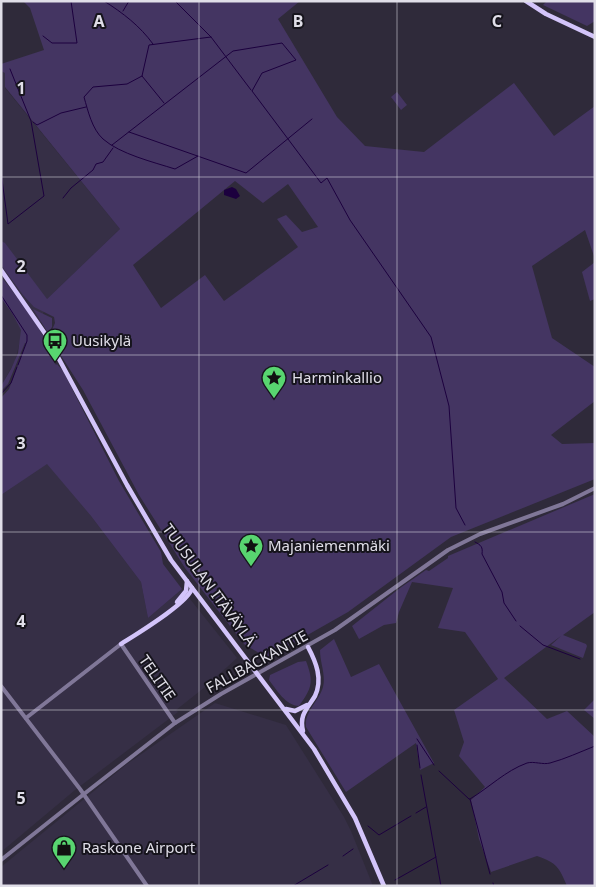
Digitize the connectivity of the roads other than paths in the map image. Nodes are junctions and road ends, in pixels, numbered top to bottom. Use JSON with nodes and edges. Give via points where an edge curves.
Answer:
{"nodes":[{"id":1,"x":526,"y":1,"type":"edge"},
{"id":2,"x":595,"y":37,"type":"edge"},
{"id":3,"x":1,"y":270,"type":"edge"},
{"id":4,"x":595,"y":488,"type":"edge"},
{"id":5,"x":187,"y":581,"type":"junction"},
{"id":6,"x":192,"y":588,"type":"junction"},
{"id":7,"x":202,"y":600,"type":"junction"},
{"id":8,"x":158,"y":620,"type":"junction"},
{"id":9,"x":121,"y":644,"type":"junction"},
{"id":10,"x":308,"y":647,"type":"junction"},
{"id":11,"x":1,"y":686,"type":"edge"},
{"id":12,"x":308,"y":704,"type":"junction"},
{"id":13,"x":285,"y":708,"type":"junction"},
{"id":14,"x":26,"y":718,"type":"junction"},
{"id":15,"x":175,"y":724,"type":"junction"},
{"id":16,"x":303,"y":732,"type":"junction"},
{"id":17,"x":84,"y":794,"type":"junction"},
{"id":18,"x":1,"y":860,"type":"edge"},
{"id":19,"x":147,"y":886,"type":"edge"},
{"id":20,"x":384,"y":886,"type":"edge"}],
"edges":[{"from":1,"to":2,"type":"main road"},
{"from":3,"to":5,"type":"main road","name":"TUUSULAN ITÄVÄYLÄ","via":[[46,334],[143,514]]},
{"from":4,"to":10,"type":"street","name":"FALLBACKANTIE","via":[[563,504],[464,542]]},
{"from":5,"to":6,"type":"main road","name":"TUUSULAN ITÄVÄYLÄ"},
{"from":5,"to":8,"type":"main road","via":[[183,595]]},
{"from":6,"to":7,"type":"main road","name":"TUUSULAN ITÄVÄYLÄ"},
{"from":6,"to":8,"type":"main road","via":[[187,598]]},
{"from":7,"to":8,"type":"main road","via":[[191,598]]},
{"from":7,"to":13,"type":"main road","name":"TUUSULAN ITÄVÄYLÄ"},
{"from":8,"to":9,"type":"main road"},
{"from":9,"to":14,"type":"street"},
{"from":9,"to":15,"type":"street","name":"TELITIE"},
{"from":10,"to":12,"type":"main road","via":[[319,678],[316,692]]},
{"from":10,"to":15,"type":"street","name":"FALLBACKANTIE","via":[[221,694]]},
{"from":11,"to":14,"type":"street"},
{"from":12,"to":13,"type":"main road","via":[[295,711]]},
{"from":12,"to":16,"type":"main road","via":[[302,717]]},
{"from":13,"to":16,"type":"main road","name":"TUUSULAN ITÄVÄYLÄ"},
{"from":14,"to":17,"type":"street"},
{"from":15,"to":17,"type":"street","name":"FALLBACKANTIE"},
{"from":16,"to":20,"type":"main road","name":"TUUSULAN ITÄVÄYLÄ","via":[[355,818]]},
{"from":17,"to":18,"type":"street","name":"FALLBACKANTIE"},
{"from":17,"to":19,"type":"street"}]}
